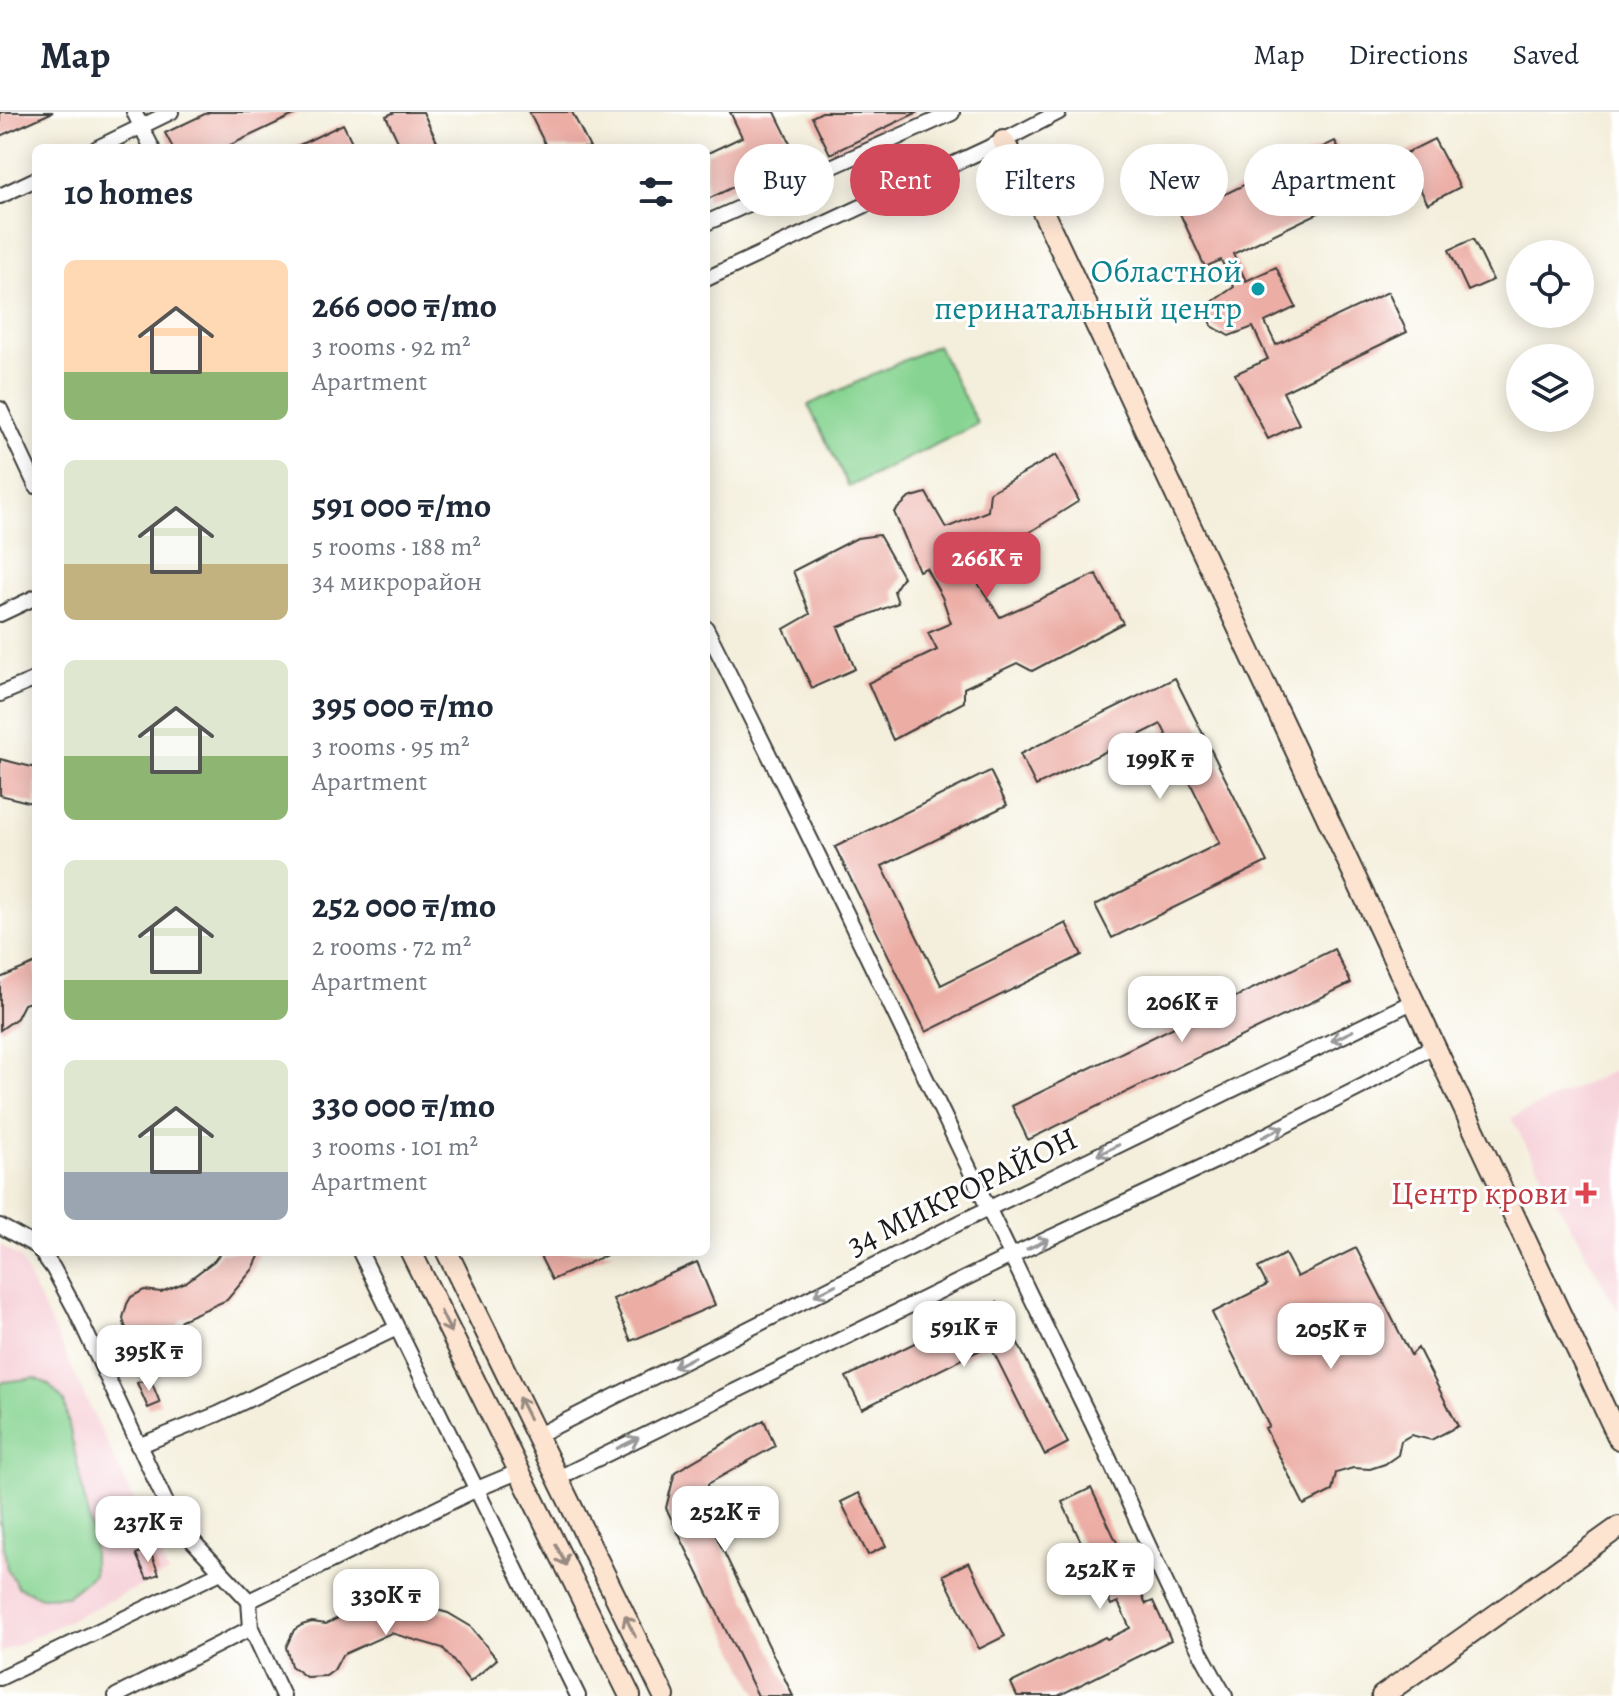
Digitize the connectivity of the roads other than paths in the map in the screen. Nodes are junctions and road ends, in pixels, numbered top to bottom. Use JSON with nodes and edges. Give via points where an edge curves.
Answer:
{"nodes":[{"id":1,"x":171,"y":112,"type":"edge"},
{"id":2,"x":1059,"y":112,"type":"edge"},
{"id":3,"x":952,"y":113,"type":"edge"},
{"id":4,"x":138,"y":119,"type":"edge"},
{"id":5,"x":1003,"y":141,"type":"junction"},
{"id":6,"x":103,"y":144,"type":"edge"},
{"id":7,"x":150,"y":144,"type":"edge"},
{"id":8,"x":32,"y":181,"type":"edge"},
{"id":9,"x":0,"y":196,"type":"edge"},
{"id":10,"x":710,"y":221,"type":"edge"},
{"id":11,"x":710,"y":277,"type":"edge"},
{"id":12,"x":0,"y":409,"type":"edge"},
{"id":13,"x":32,"y":477,"type":"edge"},
{"id":14,"x":32,"y":599,"type":"edge"},
{"id":15,"x":0,"y":614,"type":"edge"},
{"id":16,"x":710,"y":636,"type":"edge"},
{"id":17,"x":32,"y":681,"type":"edge"},
{"id":18,"x":0,"y":694,"type":"edge"},
{"id":19,"x":1412,"y":1002,"type":"junction"},
{"id":20,"x":1433,"y":1046,"type":"junction"},
{"id":21,"x":989,"y":1208,"type":"junction"},
{"id":22,"x":0,"y":1226,"type":"edge"},
{"id":23,"x":32,"y":1244,"type":"edge"},
{"id":24,"x":44,"y":1256,"type":"edge"},
{"id":25,"x":362,"y":1256,"type":"edge"},
{"id":26,"x":413,"y":1256,"type":"edge"},
{"id":27,"x":449,"y":1256,"type":"edge"},
{"id":28,"x":1011,"y":1256,"type":"junction"},
{"id":29,"x":397,"y":1328,"type":"junction"},
{"id":30,"x":538,"y":1435,"type":"junction"},
{"id":31,"x":1619,"y":1439,"type":"edge"},
{"id":32,"x":138,"y":1446,"type":"junction"},
{"id":33,"x":520,"y":1471,"type":"junction"},
{"id":34,"x":558,"y":1478,"type":"junction"},
{"id":35,"x":477,"y":1489,"type":"junction"},
{"id":36,"x":1619,"y":1527,"type":"edge"},
{"id":37,"x":1619,"y":1543,"type":"edge"},
{"id":38,"x":221,"y":1572,"type":"junction"},
{"id":39,"x":249,"y":1601,"type":"junction"},
{"id":40,"x":251,"y":1628,"type":"junction"},
{"id":41,"x":0,"y":1678,"type":"edge"},
{"id":42,"x":116,"y":1696,"type":"edge"},
{"id":43,"x":283,"y":1696,"type":"edge"},
{"id":44,"x":578,"y":1696,"type":"edge"},
{"id":45,"x":630,"y":1696,"type":"edge"},
{"id":46,"x":664,"y":1696,"type":"edge"},
{"id":47,"x":1225,"y":1696,"type":"edge"},
{"id":48,"x":1382,"y":1696,"type":"edge"},
{"id":49,"x":1404,"y":1696,"type":"edge"}],
"edges":[{"from":1,"to":4,"type":"street"},
{"from":2,"to":5,"type":"street"},
{"from":3,"to":10,"type":"street"},
{"from":4,"to":6,"type":"street"},
{"from":4,"to":7,"type":"street"},
{"from":5,"to":11,"type":"street"},
{"from":5,"to":19,"type":"street","via":[[1029,182]]},
{"from":8,"to":9,"type":"street"},
{"from":12,"to":13,"type":"street"},
{"from":14,"to":15,"type":"street"},
{"from":16,"to":21,"type":"street"},
{"from":17,"to":18,"type":"street"},
{"from":19,"to":20,"type":"street"},
{"from":19,"to":21,"type":"street","name":"34 МИКРОРАЙОН","one_way":true},
{"from":28,"to":20,"type":"street","one_way":true,"via":[[1215,1161]]},
{"from":20,"to":31,"type":"street"},
{"from":21,"to":28,"type":"street"},
{"from":21,"to":30,"type":"street","name":"34 МИКРОРАЙОН","one_way":true},
{"from":22,"to":23,"type":"street"},
{"from":24,"to":32,"type":"street","via":[[75,1309]]},
{"from":25,"to":29,"type":"street"},
{"from":26,"to":33,"type":"street","one_way":true},
{"from":30,"to":27,"type":"street","one_way":true},
{"from":34,"to":28,"type":"street","one_way":true},
{"from":28,"to":47,"type":"street"},
{"from":29,"to":32,"type":"street","via":[[218,1414]]},
{"from":29,"to":35,"type":"street"},
{"from":30,"to":34,"type":"street"},
{"from":32,"to":38,"type":"street","via":[[175,1522]]},
{"from":33,"to":35,"type":"street"},
{"from":33,"to":45,"type":"street","one_way":true},
{"from":46,"to":34,"type":"street","one_way":true},
{"from":35,"to":39,"type":"street"},
{"from":35,"to":44,"type":"street"},
{"from":36,"to":48,"type":"street"},
{"from":37,"to":49,"type":"street"},
{"from":38,"to":39,"type":"street"},
{"from":38,"to":41,"type":"street"},
{"from":39,"to":40,"type":"street"},
{"from":40,"to":42,"type":"street"},
{"from":40,"to":43,"type":"street"}]}
